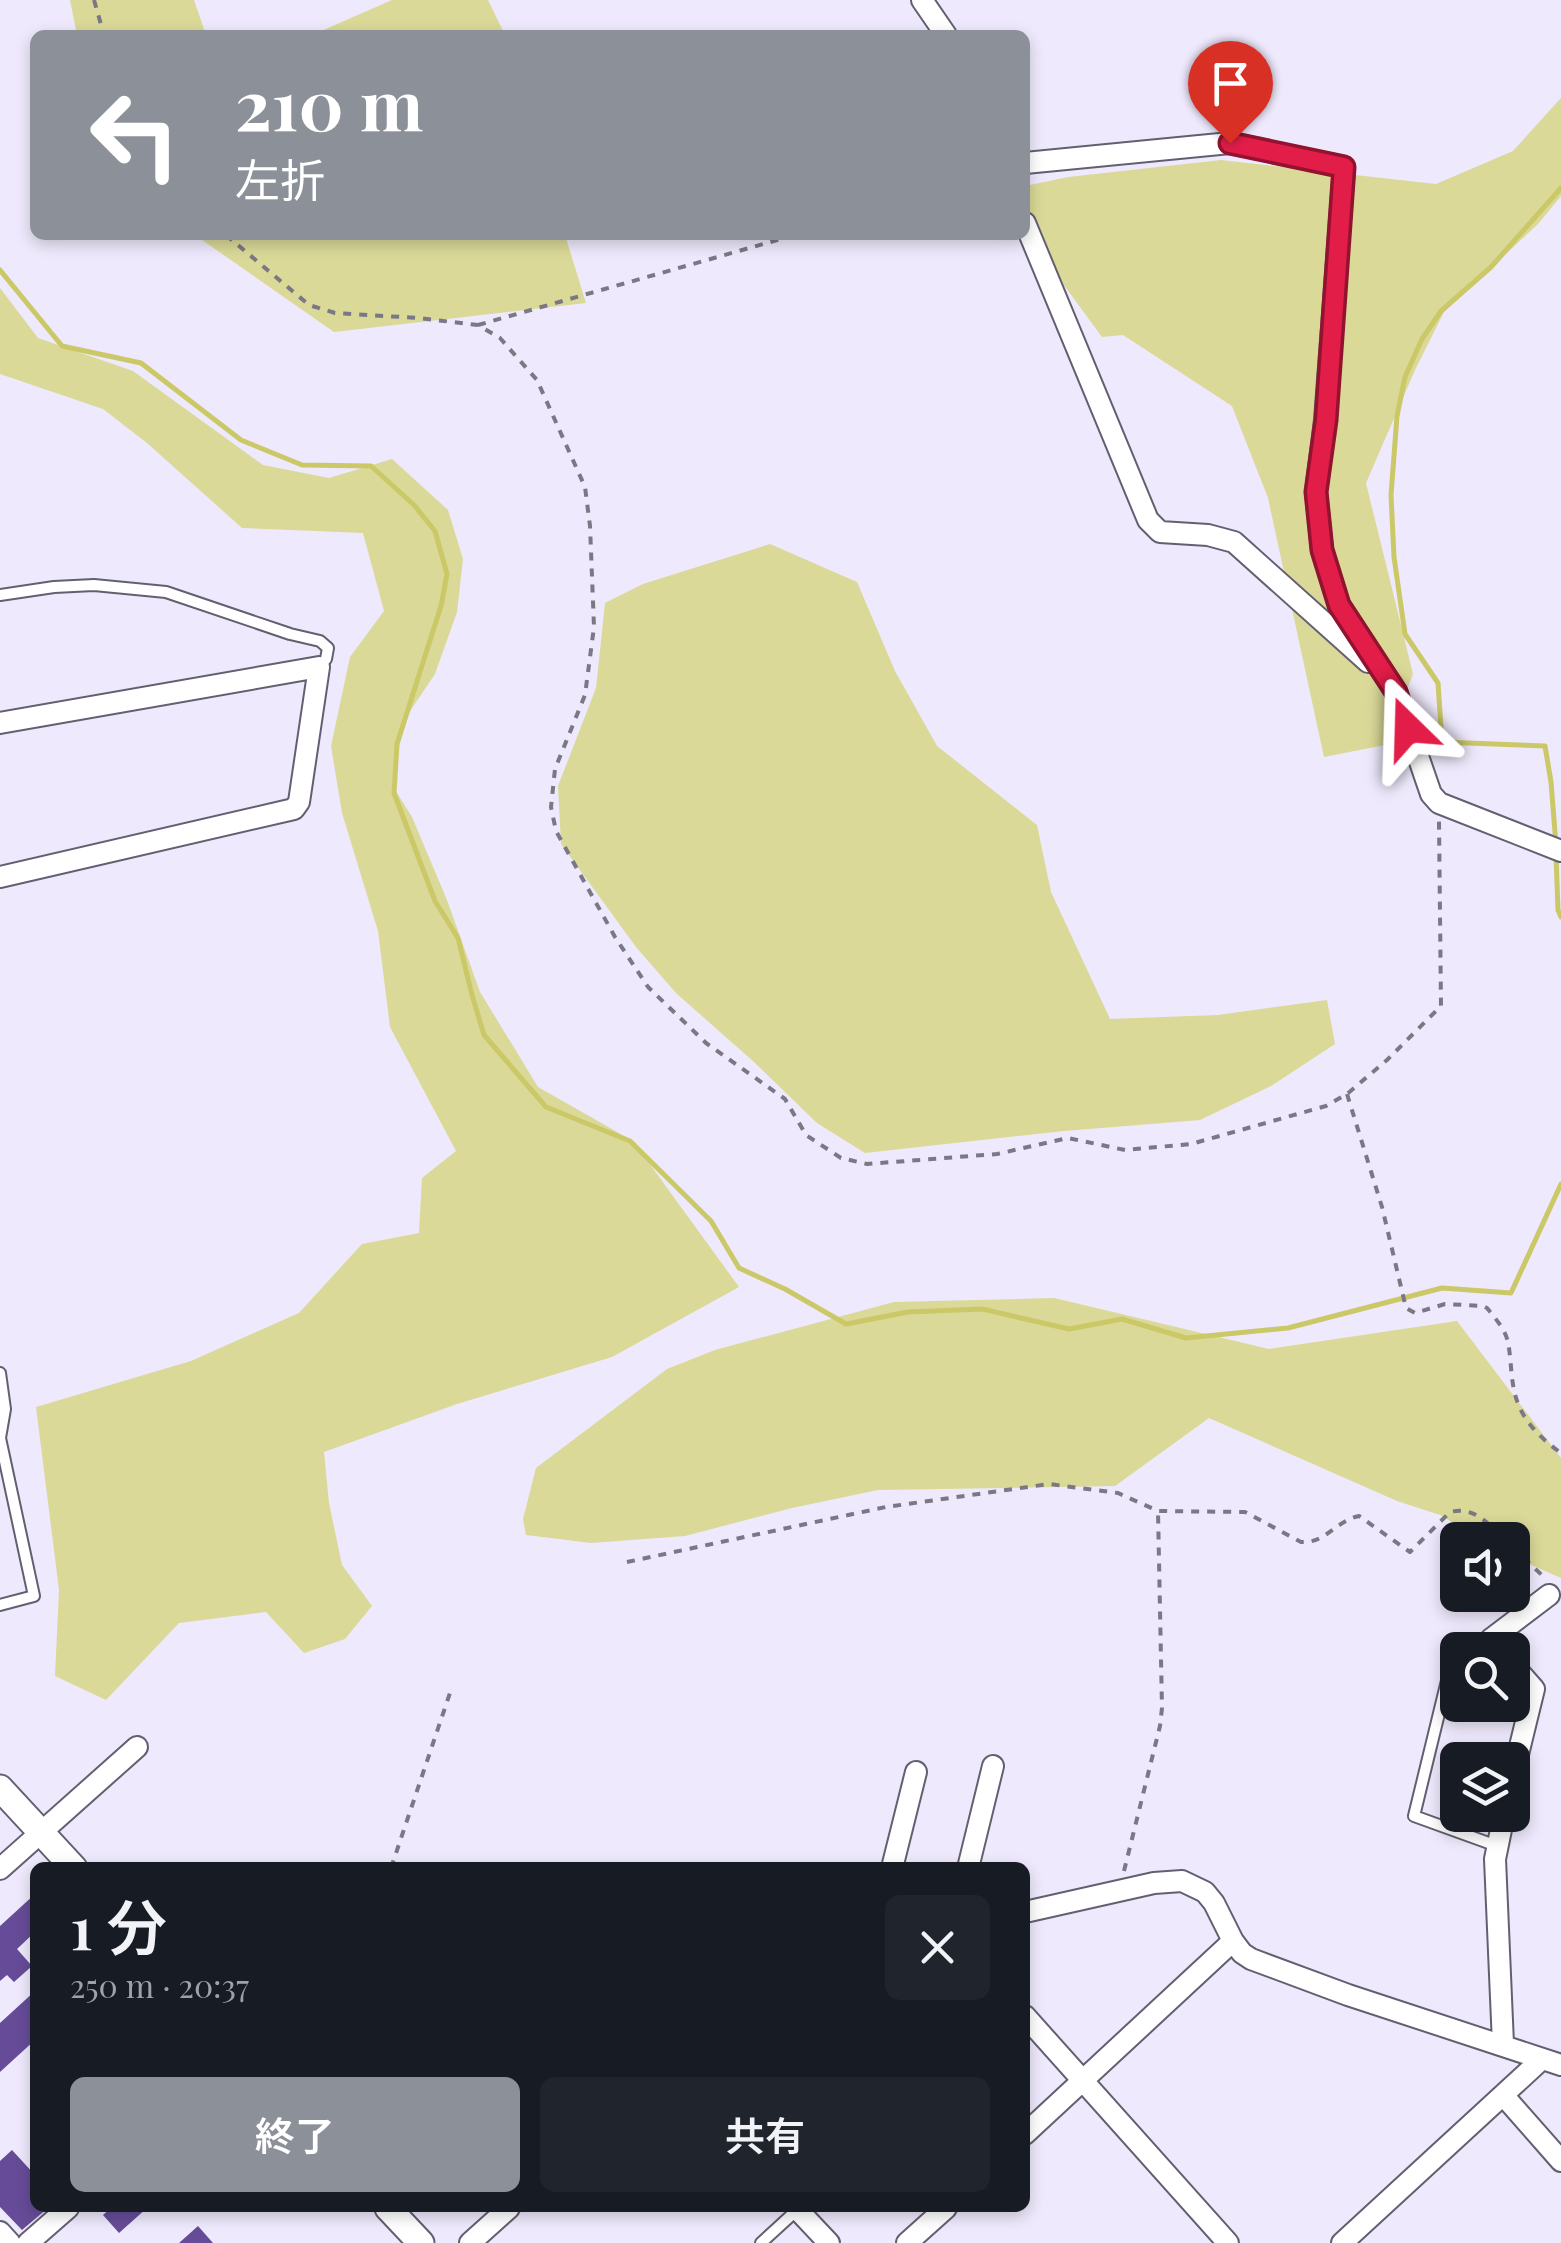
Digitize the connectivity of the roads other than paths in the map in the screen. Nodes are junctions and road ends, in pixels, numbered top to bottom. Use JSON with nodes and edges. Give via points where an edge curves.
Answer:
{"nodes":[{"id":1,"x":922,"y":0,"type":"edge"},
{"id":2,"x":943,"y":30,"type":"edge"},
{"id":3,"x":1030,"y":163,"type":"edge"},
{"id":4,"x":1030,"y":235,"type":"edge"},
{"id":5,"x":0,"y":595,"type":"edge"},
{"id":6,"x":320,"y":667,"type":"junction"},
{"id":7,"x":1388,"y":680,"type":"junction"},
{"id":8,"x":0,"y":723,"type":"edge"},
{"id":9,"x":1561,"y":851,"type":"edge"},
{"id":10,"x":0,"y":877,"type":"edge"},
{"id":11,"x":0,"y":1374,"type":"edge"},
{"id":12,"x":1549,"y":1595,"type":"road end"},
{"id":13,"x":0,"y":1605,"type":"edge"},
{"id":14,"x":1500,"y":1632,"type":"edge"},
{"id":15,"x":1440,"y":1709,"type":"edge"},
{"id":16,"x":137,"y":1747,"type":"dead end"},
{"id":17,"x":993,"y":1766,"type":"dead end"},
{"id":18,"x":916,"y":1772,"type":"dead end"},
{"id":19,"x":0,"y":1788,"type":"edge"},
{"id":20,"x":41,"y":1832,"type":"junction"},
{"id":21,"x":1500,"y":1832,"type":"edge"},
{"id":22,"x":1497,"y":1846,"type":"junction"},
{"id":23,"x":68,"y":1862,"type":"edge"},
{"id":24,"x":894,"y":1862,"type":"edge"},
{"id":25,"x":969,"y":1862,"type":"edge"},
{"id":26,"x":0,"y":1869,"type":"edge"},
{"id":27,"x":1030,"y":1911,"type":"edge"},
{"id":28,"x":1233,"y":1940,"type":"junction"},
{"id":29,"x":1030,"y":2022,"type":"edge"},
{"id":30,"x":1503,"y":2044,"type":"junction"},
{"id":31,"x":1551,"y":2062,"type":"edge"},
{"id":32,"x":1083,"y":2080,"type":"junction"},
{"id":33,"x":1503,"y":2095,"type":"junction"},
{"id":34,"x":1030,"y":2129,"type":"edge"},
{"id":35,"x":1561,"y":2161,"type":"edge"},
{"id":36,"x":63,"y":2212,"type":"edge"},
{"id":37,"x":392,"y":2212,"type":"edge"},
{"id":38,"x":504,"y":2212,"type":"edge"},
{"id":39,"x":793,"y":2212,"type":"edge"},
{"id":40,"x":801,"y":2212,"type":"edge"},
{"id":41,"x":942,"y":2212,"type":"edge"},
{"id":42,"x":0,"y":2232,"type":"edge"},
{"id":43,"x":10,"y":2243,"type":"edge"},
{"id":44,"x":28,"y":2243,"type":"edge"},
{"id":45,"x":421,"y":2243,"type":"edge"},
{"id":46,"x":470,"y":2243,"type":"edge"},
{"id":47,"x":761,"y":2243,"type":"edge"},
{"id":48,"x":829,"y":2243,"type":"edge"},
{"id":49,"x":908,"y":2243,"type":"edge"},
{"id":50,"x":1228,"y":2243,"type":"edge"},
{"id":51,"x":1342,"y":2243,"type":"edge"}],
"edges":[{"from":1,"to":2,"type":"street"},
{"from":3,"to":7,"type":"street","via":[[1230,143],[1344,167],[1316,492],[1322,550],[1339,605]]},
{"from":4,"to":7,"type":"street","via":[[1148,520],[1160,532],[1234,542]]},
{"from":5,"to":6,"type":"lane","via":[[94,585],[166,592],[320,641],[328,648]]},
{"from":6,"to":8,"type":"street"},
{"from":6,"to":10,"type":"street","via":[[294,809]]},
{"from":7,"to":9,"type":"street","via":[[1439,803]]},
{"from":11,"to":13,"type":"lane","via":[[0,1438],[34,1596]]},
{"from":12,"to":14,"type":"street"},
{"from":15,"to":22,"type":"lane","via":[[1414,1816]]},
{"from":16,"to":20,"type":"street"},
{"from":17,"to":25,"type":"street"},
{"from":18,"to":24,"type":"street"},
{"from":19,"to":20,"type":"street"},
{"from":20,"to":23,"type":"street"},
{"from":20,"to":26,"type":"street"},
{"from":21,"to":22,"type":"street"},
{"from":22,"to":30,"type":"street"},
{"from":27,"to":28,"type":"street","via":[[1172,1881],[1205,1892]]},
{"from":28,"to":30,"type":"street","via":[[1251,1960]]},
{"from":28,"to":32,"type":"street"},
{"from":29,"to":32,"type":"street"},
{"from":30,"to":31,"type":"street"},
{"from":31,"to":33,"type":"street"},
{"from":32,"to":34,"type":"street"},
{"from":32,"to":50,"type":"street"},
{"from":33,"to":35,"type":"street"},
{"from":33,"to":51,"type":"street"},
{"from":36,"to":44,"type":"street"},
{"from":37,"to":45,"type":"street"},
{"from":38,"to":46,"type":"street"},
{"from":39,"to":47,"type":"lane"},
{"from":40,"to":48,"type":"street"},
{"from":41,"to":49,"type":"street"},
{"from":42,"to":43,"type":"street"}]}
